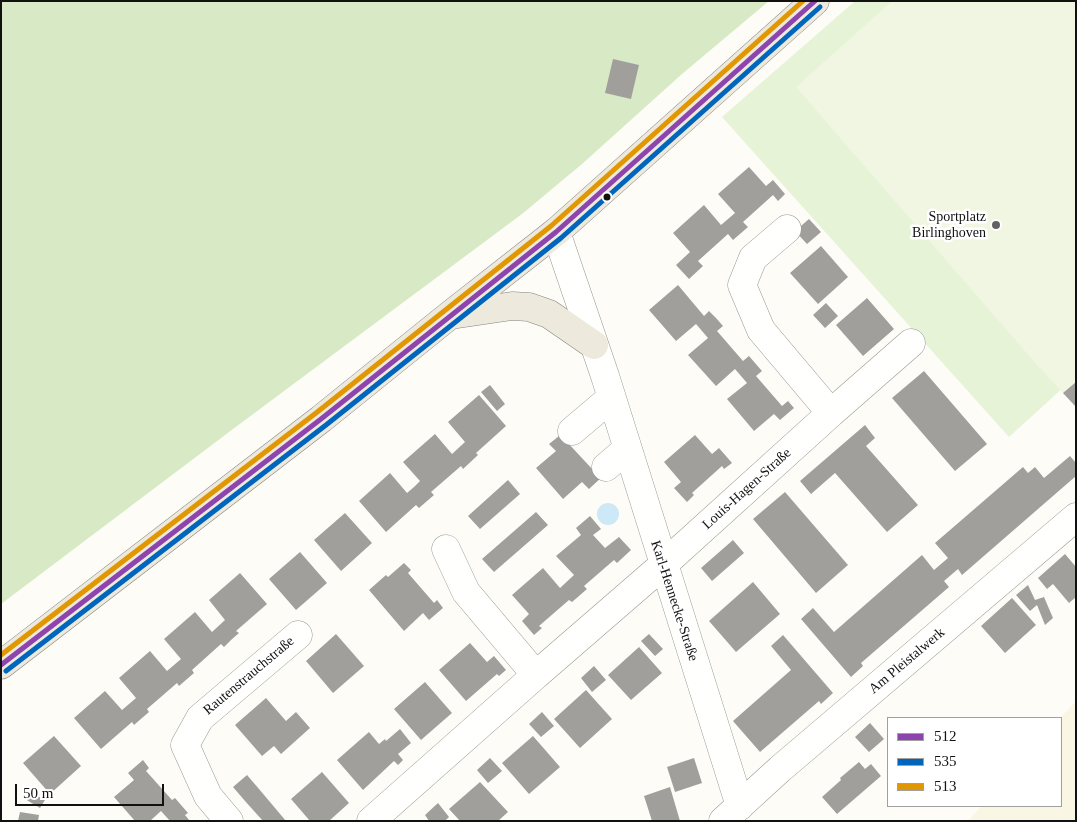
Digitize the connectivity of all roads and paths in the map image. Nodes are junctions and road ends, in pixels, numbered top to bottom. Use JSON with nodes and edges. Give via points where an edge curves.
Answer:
{"nodes":[{"id":1,"x":814,"y":1,"type":"edge"},
{"id":2,"x":787,"y":228,"type":"dead end"},
{"id":3,"x":556,"y":232,"type":"junction"},
{"id":4,"x":450,"y":315,"type":"junction"},
{"id":5,"x":911,"y":343,"type":"dead end"},
{"id":6,"x":594,"y":345,"type":"junction"},
{"id":7,"x":611,"y":398,"type":"junction"},
{"id":8,"x":831,"y":413,"type":"junction"},
{"id":9,"x":572,"y":431,"type":"dead end"},
{"id":10,"x":627,"y":448,"type":"junction"},
{"id":11,"x":606,"y":467,"type":"dead end"},
{"id":12,"x":1076,"y":517,"type":"edge"},
{"id":13,"x":446,"y":550,"type":"dead end"},
{"id":14,"x":663,"y":565,"type":"junction"},
{"id":15,"x":298,"y":635,"type":"dead end"},
{"id":16,"x":1,"y":665,"type":"edge"},
{"id":17,"x":536,"y":675,"type":"junction"},
{"id":18,"x":732,"y":813,"type":"edge"},
{"id":19,"x":230,"y":821,"type":"edge"},
{"id":20,"x":371,"y":821,"type":"edge"}],
"edges":[{"from":1,"to":3,"type":"main road"},
{"from":2,"to":8,"type":"street","via":[[753,258],[742,285],[761,330]]},
{"from":3,"to":4,"type":"main road"},
{"from":3,"to":6,"type":"street","name":"Karl-Hennecke-Straße"},
{"from":4,"to":6,"type":"main road","via":[[512,306],[529,307],[549,314]]},
{"from":4,"to":16,"type":"main road","via":[[321,420]]},
{"from":5,"to":8,"type":"street","name":"Louis-Hagen-Straße"},
{"from":6,"to":7,"type":"street","name":"Karl-Hennecke-Straße"},
{"from":7,"to":9,"type":"street"},
{"from":7,"to":10,"type":"street","name":"Karl-Hennecke-Straße"},
{"from":8,"to":14,"type":"street","name":"Louis-Hagen-Straße"},
{"from":10,"to":11,"type":"street"},
{"from":10,"to":14,"type":"street","name":"Karl-Hennecke-Straße"},
{"from":12,"to":18,"type":"street","name":"Am Pleistalwerk"},
{"from":13,"to":17,"type":"street","via":[[466,592]]},
{"from":14,"to":17,"type":"street"},
{"from":14,"to":18,"type":"street","name":"Karl-Hennecke-Straße"},
{"from":15,"to":19,"type":"street","name":"Rautenstrauchstraße","via":[[200,718],[185,745],[208,796]]},
{"from":17,"to":20,"type":"street"}]}
